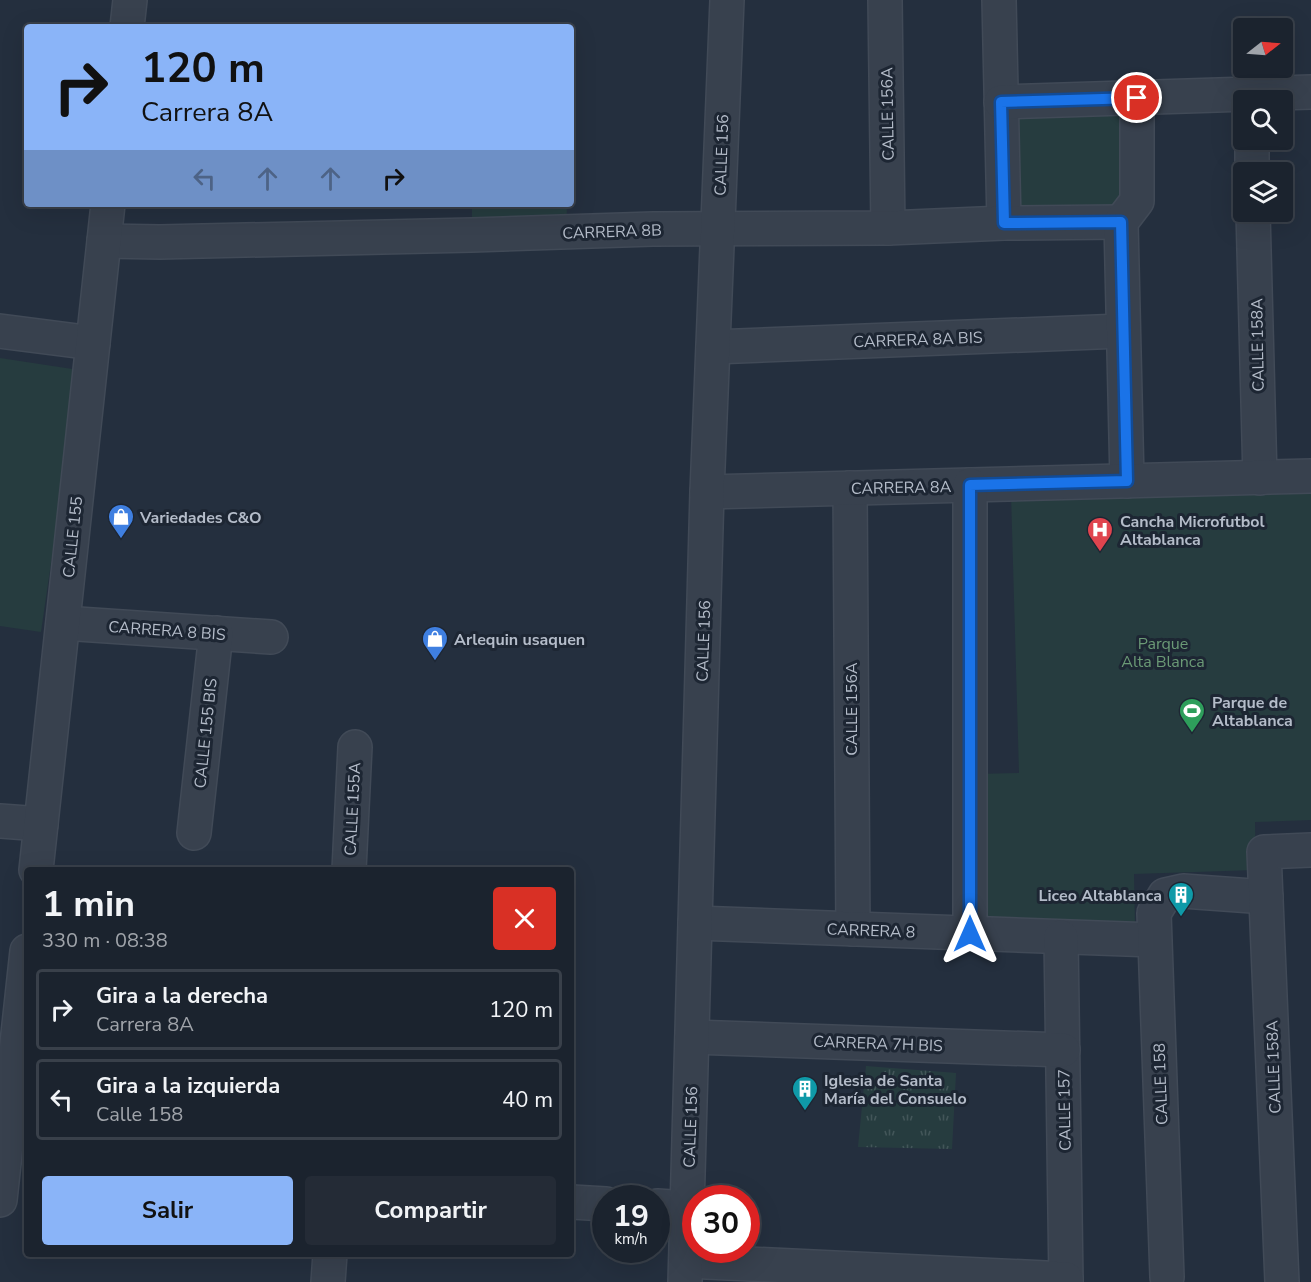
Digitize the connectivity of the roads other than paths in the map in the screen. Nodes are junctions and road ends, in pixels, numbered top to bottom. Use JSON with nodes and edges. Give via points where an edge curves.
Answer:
{"nodes":[{"id":1,"x":130,"y":0,"type":"edge"},
{"id":2,"x":727,"y":0,"type":"edge"},
{"id":3,"x":885,"y":0,"type":"edge"},
{"id":4,"x":999,"y":0,"type":"edge"},
{"id":5,"x":127,"y":24,"type":"edge"},
{"id":6,"x":1311,"y":92,"type":"edge"},
{"id":7,"x":1293,"y":93,"type":"edge"},
{"id":8,"x":1233,"y":97,"type":"edge"},
{"id":9,"x":1137,"y":98,"type":"junction"},
{"id":10,"x":1001,"y":102,"type":"junction"},
{"id":11,"x":108,"y":207,"type":"edge"},
{"id":12,"x":1121,"y":222,"type":"junction"},
{"id":13,"x":1253,"y":222,"type":"edge"},
{"id":14,"x":1004,"y":223,"type":"junction"},
{"id":15,"x":888,"y":228,"type":"junction"},
{"id":16,"x":718,"y":229,"type":"junction"},
{"id":17,"x":104,"y":241,"type":"junction"},
{"id":18,"x":0,"y":331,"type":"edge"},
{"id":19,"x":1122,"y":331,"type":"junction"},
{"id":20,"x":93,"y":343,"type":"junction"},
{"id":21,"x":713,"y":347,"type":"junction"},
{"id":22,"x":1311,"y":476,"type":"edge"},
{"id":23,"x":1260,"y":478,"type":"junction"},
{"id":24,"x":1127,"y":481,"type":"junction"},
{"id":25,"x":970,"y":485,"type":"junction"},
{"id":26,"x":849,"y":488,"type":"junction"},
{"id":27,"x":707,"y":492,"type":"junction"},
{"id":28,"x":63,"y":623,"type":"junction"},
{"id":29,"x":216,"y":633,"type":"junction"},
{"id":30,"x":271,"y":636,"type":"dead end"},
{"id":31,"x":356,"y":747,"type":"dead end"},
{"id":32,"x":0,"y":821,"type":"edge"},
{"id":33,"x":41,"y":824,"type":"junction"},
{"id":34,"x":194,"y":833,"type":"dead end"},
{"id":35,"x":1311,"y":850,"type":"edge"},
{"id":36,"x":36,"y":867,"type":"edge"},
{"id":37,"x":349,"y":867,"type":"edge"},
{"id":38,"x":1266,"y":897,"type":"junction"},
{"id":39,"x":695,"y":923,"type":"junction"},
{"id":40,"x":853,"y":929,"type":"junction"},
{"id":41,"x":970,"y":934,"type":"junction"},
{"id":42,"x":1061,"y":937,"type":"junction"},
{"id":43,"x":1155,"y":940,"type":"junction"},
{"id":44,"x":24,"y":1005,"type":"edge"},
{"id":45,"x":692,"y":1037,"type":"junction"},
{"id":46,"x":1063,"y":1050,"type":"junction"},
{"id":47,"x":15,"y":1167,"type":"edge"},
{"id":48,"x":0,"y":1200,"type":"edge"},
{"id":49,"x":574,"y":1202,"type":"edge"},
{"id":50,"x":592,"y":1203,"type":"edge"},
{"id":51,"x":672,"y":1207,"type":"edge"},
{"id":52,"x":330,"y":1257,"type":"edge"},
{"id":53,"x":686,"y":1271,"type":"edge"},
{"id":54,"x":1167,"y":1276,"type":"dead end"},
{"id":55,"x":1066,"y":1280,"type":"edge"},
{"id":56,"x":328,"y":1282,"type":"edge"},
{"id":57,"x":1282,"y":1282,"type":"edge"}],
"edges":[{"from":1,"to":5,"type":"street"},
{"from":2,"to":16,"type":"street","name":"CALLE 156"},
{"from":3,"to":15,"type":"street","name":"CALLE 156A"},
{"from":4,"to":10,"type":"street"},
{"from":6,"to":7,"type":"street"},
{"from":8,"to":9,"type":"street"},
{"from":9,"to":10,"type":"street"},
{"from":9,"to":12,"type":"street","via":[[1137,201]]},
{"from":10,"to":14,"type":"street"},
{"from":11,"to":17,"type":"street","name":"CALLE 155"},
{"from":12,"to":14,"type":"street","name":"CARRERA 8B"},
{"from":12,"to":19,"type":"street"},
{"from":13,"to":23,"type":"street","name":"CALLE 158A"},
{"from":14,"to":15,"type":"street","name":"CARRERA 8B"},
{"from":15,"to":16,"type":"street","name":"CARRERA 8B"},
{"from":16,"to":17,"type":"street","name":"CARRERA 8B"},
{"from":16,"to":21,"type":"street","name":"CALLE 156"},
{"from":17,"to":20,"type":"street","name":"CALLE 155"},
{"from":18,"to":20,"type":"street"},
{"from":19,"to":21,"type":"street","name":"CARRERA 8A BIS"},
{"from":19,"to":24,"type":"street"},
{"from":20,"to":28,"type":"street","name":"CALLE 155"},
{"from":21,"to":27,"type":"street","name":"CALLE 156"},
{"from":22,"to":23,"type":"street","name":"CARRERA 8A"},
{"from":23,"to":24,"type":"street","name":"CARRERA 8A"},
{"from":24,"to":25,"type":"street","name":"CARRERA 8A"},
{"from":25,"to":26,"type":"street","name":"CARRERA 8A"},
{"from":25,"to":41,"type":"street"},
{"from":26,"to":27,"type":"street","name":"CARRERA 8A"},
{"from":26,"to":40,"type":"street","name":"CALLE 156A"},
{"from":27,"to":39,"type":"street","name":"CALLE 156"},
{"from":28,"to":29,"type":"street","name":"CARRERA 8 BIS"},
{"from":28,"to":33,"type":"street","name":"CALLE 155"},
{"from":29,"to":30,"type":"street","name":"CARRERA 8 BIS"},
{"from":29,"to":34,"type":"street","name":"CALLE 155 BIS"},
{"from":31,"to":37,"type":"street","name":"CALLE 155A"},
{"from":32,"to":33,"type":"street"},
{"from":33,"to":36,"type":"street","name":"CALLE 155"},
{"from":35,"to":38,"type":"street","name":"CALLE 158A","via":[[1264,852]]},
{"from":38,"to":43,"type":"street","name":"CALLE 158","via":[[1183,891],[1165,895],[1154,913]]},
{"from":38,"to":57,"type":"street","name":"CALLE 158A"},
{"from":39,"to":40,"type":"street","name":"CARRERA 8"},
{"from":39,"to":45,"type":"street","name":"CALLE 156"},
{"from":40,"to":41,"type":"street","name":"CARRERA 8"},
{"from":41,"to":42,"type":"street","name":"CARRERA 8"},
{"from":42,"to":43,"type":"street","name":"CARRERA 8"},
{"from":42,"to":46,"type":"street","name":"CALLE 157"},
{"from":43,"to":54,"type":"street","name":"CALLE 158"},
{"from":44,"to":47,"type":"street"},
{"from":45,"to":46,"type":"street","name":"CARRERA 7H BIS"},
{"from":45,"to":51,"type":"street","name":"CALLE 156"},
{"from":46,"to":55,"type":"street","name":"CALLE 157"},
{"from":47,"to":48,"type":"street"},
{"from":49,"to":50,"type":"street"},
{"from":51,"to":53,"type":"street","name":"CALLE 156"},
{"from":52,"to":56,"type":"street"},
{"from":53,"to":55,"type":"street"}]}
